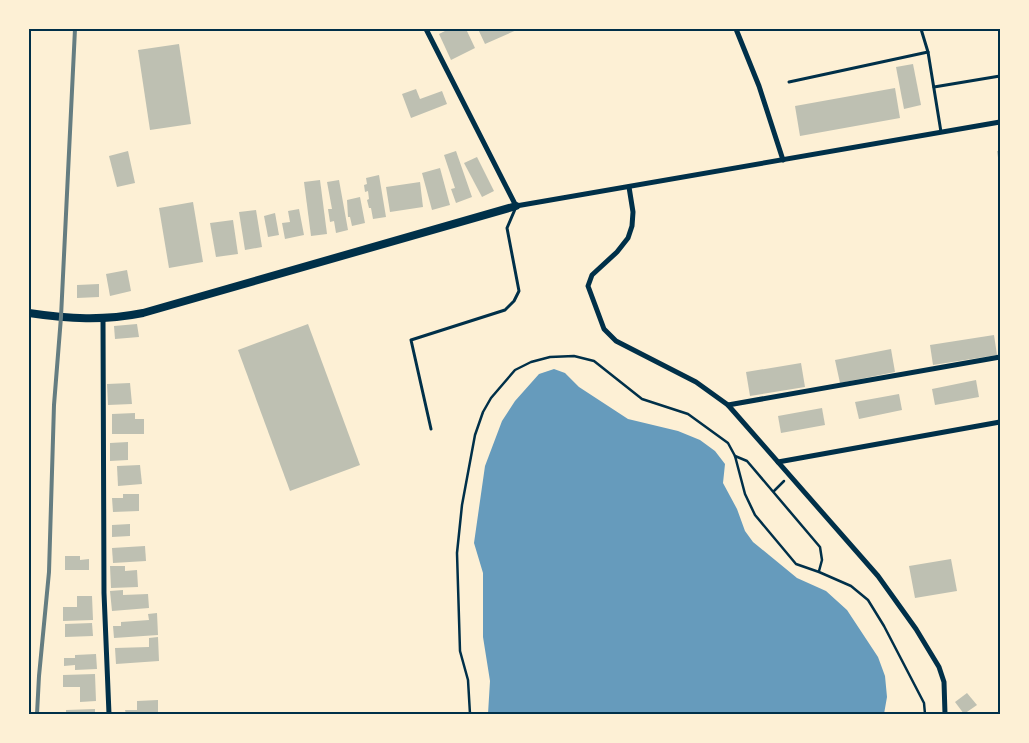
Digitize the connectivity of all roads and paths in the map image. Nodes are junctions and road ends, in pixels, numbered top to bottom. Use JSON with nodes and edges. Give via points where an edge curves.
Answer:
{"nodes":[{"id":1,"x":426,"y":29,"type":"edge"},
{"id":2,"x":736,"y":29,"type":"edge"},
{"id":3,"x":921,"y":29,"type":"edge"},
{"id":4,"x":928,"y":52,"type":"junction"},
{"id":5,"x":1000,"y":76,"type":"edge"},
{"id":6,"x":789,"y":82,"type":"dead end"},
{"id":7,"x":934,"y":86,"type":"junction"},
{"id":8,"x":1000,"y":122,"type":"edge"},
{"id":9,"x":941,"y":132,"type":"junction"},
{"id":10,"x":783,"y":160,"type":"junction"},
{"id":11,"x":629,"y":187,"type":"junction"},
{"id":12,"x":516,"y":206,"type":"junction"},
{"id":13,"x":29,"y":313,"type":"edge"},
{"id":14,"x":103,"y":319,"type":"junction"},
{"id":15,"x":1000,"y":357,"type":"edge"},
{"id":16,"x":728,"y":405,"type":"junction"},
{"id":17,"x":1000,"y":422,"type":"edge"},
{"id":18,"x":431,"y":429,"type":"dead end"},
{"id":19,"x":735,"y":456,"type":"junction"},
{"id":20,"x":778,"y":462,"type":"junction"},
{"id":21,"x":819,"y":572,"type":"junction"},
{"id":22,"x":109,"y":714,"type":"edge"},
{"id":23,"x":470,"y":714,"type":"edge"},
{"id":24,"x":925,"y":714,"type":"edge"},
{"id":25,"x":945,"y":714,"type":"edge"}],
"edges":[{"from":1,"to":12,"type":"street"},
{"from":2,"to":10,"type":"street"},
{"from":3,"to":4,"type":"lane"},
{"from":4,"to":6,"type":"lane"},
{"from":4,"to":7,"type":"lane"},
{"from":5,"to":7,"type":"lane"},
{"from":7,"to":9,"type":"lane"},
{"from":8,"to":9,"type":"street"},
{"from":9,"to":10,"type":"street"},
{"from":10,"to":11,"type":"street"},
{"from":11,"to":12,"type":"street"},
{"from":11,"to":16,"type":"street","via":[[633,212],[628,238],[600,266],[588,286],[604,329],[616,341],[696,382]]},
{"from":12,"to":14,"type":"street","via":[[143,313]]},
{"from":12,"to":18,"type":"lane","via":[[507,228],[519,291],[514,301],[505,310],[411,340]]},
{"from":13,"to":14,"type":"street"},
{"from":14,"to":22,"type":"street","via":[[104,593]]},
{"from":15,"to":16,"type":"street"},
{"from":16,"to":20,"type":"street"},
{"from":17,"to":20,"type":"street"},
{"from":19,"to":21,"type":"path","via":[[745,494],[755,515],[796,564]]},
{"from":19,"to":21,"type":"path","via":[[748,461],[820,547],[822,560]]},
{"from":19,"to":23,"type":"path","via":[[728,443],[706,426],[688,414],[642,399],[594,361],[574,356],[550,356],[516,370],[483,412],[474,435],[462,505],[456,552],[460,651],[468,680]]},
{"from":20,"to":25,"type":"street","via":[[878,576],[916,629],[939,667],[944,682]]},
{"from":21,"to":24,"type":"path","via":[[850,586],[868,600],[924,704]]}]}
